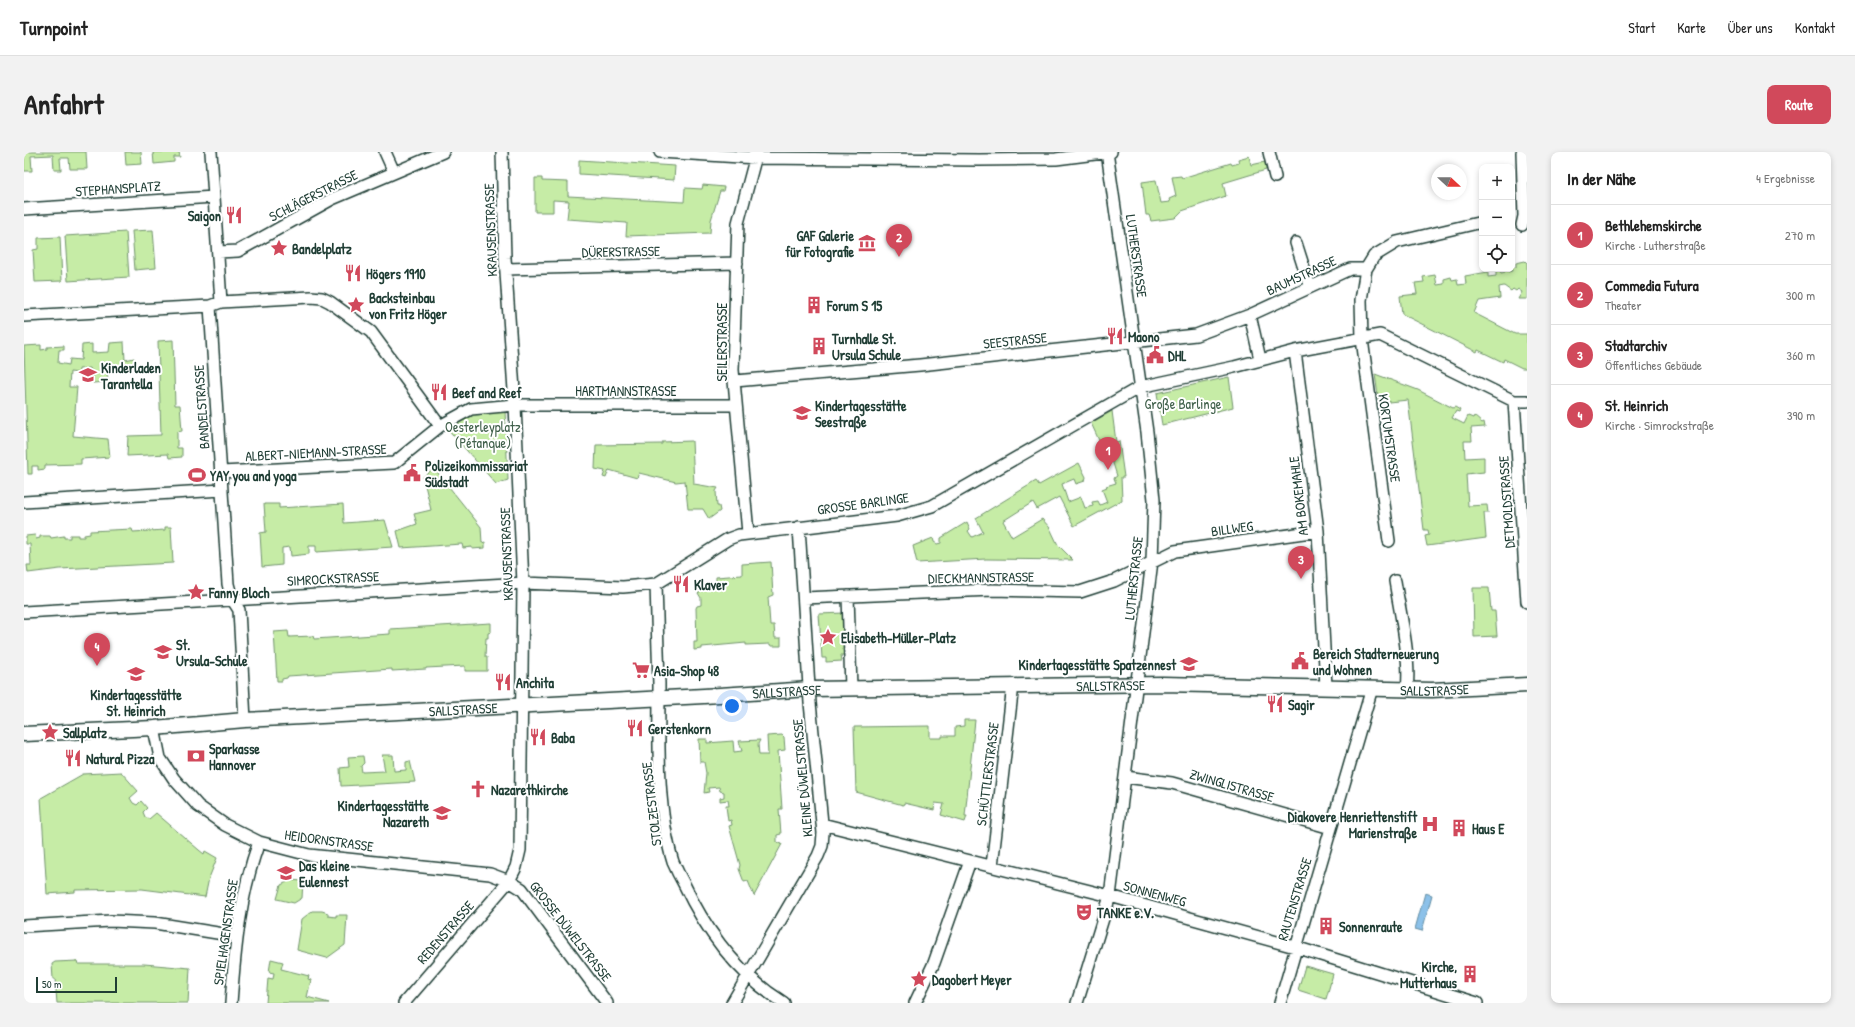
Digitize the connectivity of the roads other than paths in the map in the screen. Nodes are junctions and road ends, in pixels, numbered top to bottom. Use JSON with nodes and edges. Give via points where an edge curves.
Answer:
{"nodes":[{"id":1,"x":211,"y":152,"type":"edge"},
{"id":2,"x":385,"y":152,"type":"edge"},
{"id":3,"x":443,"y":152,"type":"edge"},
{"id":4,"x":502,"y":152,"type":"edge"},
{"id":5,"x":660,"y":152,"type":"edge"},
{"id":6,"x":1108,"y":152,"type":"edge"},
{"id":7,"x":1269,"y":152,"type":"edge"},
{"id":8,"x":1522,"y":152,"type":"edge"},
{"id":9,"x":756,"y":155,"type":"edge"},
{"id":10,"x":978,"y":156,"type":"edge"},
{"id":11,"x":394,"y":172,"type":"junction"},
{"id":12,"x":1275,"y":177,"type":"dead end"},
{"id":13,"x":214,"y":197,"type":"junction"},
{"id":14,"x":24,"y":209,"type":"edge"},
{"id":15,"x":1479,"y":223,"type":"edge"},
{"id":16,"x":1520,"y":226,"type":"edge"},
{"id":17,"x":1296,"y":243,"type":"dead end"},
{"id":18,"x":218,"y":252,"type":"junction"},
{"id":19,"x":737,"y":263,"type":"junction"},
{"id":20,"x":506,"y":269,"type":"junction"},
{"id":21,"x":1366,"y":269,"type":"junction"},
{"id":22,"x":1310,"y":287,"type":"junction"},
{"id":23,"x":221,"y":302,"type":"junction"},
{"id":24,"x":210,"y":306,"type":"junction"},
{"id":25,"x":1250,"y":315,"type":"junction"},
{"id":26,"x":24,"y":316,"type":"edge"},
{"id":27,"x":1362,"y":339,"type":"junction"},
{"id":28,"x":1134,"y":342,"type":"junction"},
{"id":29,"x":1295,"y":351,"type":"junction"},
{"id":30,"x":1260,"y":359,"type":"junction"},
{"id":31,"x":735,"y":381,"type":"junction"},
{"id":32,"x":1140,"y":387,"type":"junction"},
{"id":33,"x":1514,"y":401,"type":"junction"},
{"id":34,"x":1527,"y":401,"type":"edge"},
{"id":35,"x":515,"y":405,"type":"junction"},
{"id":36,"x":736,"y":405,"type":"junction"},
{"id":37,"x":440,"y":426,"type":"junction"},
{"id":38,"x":221,"y":472,"type":"junction"},
{"id":39,"x":222,"y":490,"type":"junction"},
{"id":40,"x":24,"y":502,"type":"edge"},
{"id":41,"x":799,"y":527,"type":"junction"},
{"id":42,"x":1318,"y":531,"type":"junction"},
{"id":43,"x":748,"y":534,"type":"junction"},
{"id":44,"x":1389,"y":541,"type":"dead end"},
{"id":45,"x":1152,"y":560,"type":"junction"},
{"id":46,"x":1395,"y":581,"type":"dead end"},
{"id":47,"x":523,"y":583,"type":"junction"},
{"id":48,"x":656,"y":584,"type":"junction"},
{"id":49,"x":848,"y":596,"type":"junction"},
{"id":50,"x":804,"y":598,"type":"junction"},
{"id":51,"x":232,"y":599,"type":"junction"},
{"id":52,"x":1527,"y":602,"type":"edge"},
{"id":53,"x":24,"y":612,"type":"edge"},
{"id":54,"x":1136,"y":684,"type":"junction"},
{"id":55,"x":1013,"y":685,"type":"junction"},
{"id":56,"x":1527,"y":685,"type":"edge"},
{"id":57,"x":1326,"y":687,"type":"junction"},
{"id":58,"x":851,"y":688,"type":"junction"},
{"id":59,"x":1372,"y":688,"type":"junction"},
{"id":60,"x":810,"y":689,"type":"junction"},
{"id":61,"x":1407,"y":690,"type":"junction"},
{"id":62,"x":659,"y":698,"type":"junction"},
{"id":63,"x":522,"y":704,"type":"junction"},
{"id":64,"x":245,"y":720,"type":"junction"},
{"id":65,"x":154,"y":728,"type":"junction"},
{"id":66,"x":24,"y":734,"type":"edge"},
{"id":67,"x":1125,"y":777,"type":"junction"},
{"id":68,"x":822,"y":824,"type":"junction"},
{"id":69,"x":1331,"y":828,"type":"junction"},
{"id":70,"x":259,"y":842,"type":"junction"},
{"id":71,"x":970,"y":861,"type":"junction"},
{"id":72,"x":992,"y":866,"type":"junction"},
{"id":73,"x":509,"y":881,"type":"junction"},
{"id":74,"x":1110,"y":896,"type":"junction"},
{"id":75,"x":24,"y":926,"type":"edge"},
{"id":76,"x":236,"y":936,"type":"junction"},
{"id":77,"x":1295,"y":947,"type":"junction"},
{"id":78,"x":748,"y":975,"type":"junction"},
{"id":79,"x":231,"y":1003,"type":"edge"},
{"id":80,"x":404,"y":1003,"type":"edge"},
{"id":81,"x":607,"y":1003,"type":"edge"},
{"id":82,"x":732,"y":1003,"type":"edge"},
{"id":83,"x":784,"y":1003,"type":"edge"},
{"id":84,"x":915,"y":1003,"type":"edge"},
{"id":85,"x":1077,"y":1003,"type":"edge"},
{"id":86,"x":1280,"y":1003,"type":"edge"},
{"id":87,"x":1477,"y":1003,"type":"edge"}],
"edges":[{"from":1,"to":13,"type":"street"},
{"from":2,"to":11,"type":"street"},
{"from":3,"to":11,"type":"street","name":"SCHLÄGERSTRASSE"},
{"from":4,"to":20,"type":"street","name":"KRAUSENSTRASSE"},
{"from":5,"to":9,"type":"street"},
{"from":6,"to":10,"type":"street","via":[[1056,159]]},
{"from":6,"to":28,"type":"street","name":"LUTHERSTRASSE"},
{"from":7,"to":12,"type":"street"},
{"from":8,"to":16,"type":"street","via":[[1524,216]]},
{"from":9,"to":10,"type":"street"},
{"from":9,"to":19,"type":"street","name":"SEILERSTRASSE","via":[[738,224]]},
{"from":11,"to":18,"type":"street","name":"SCHLÄGERSTRASSE","via":[[332,199],[238,251]]},
{"from":13,"to":14,"type":"street","name":"STEPHANSPLATZ"},
{"from":13,"to":18,"type":"street"},
{"from":15,"to":21,"type":"street","via":[[1397,242],[1374,256]]},
{"from":17,"to":22,"type":"street"},
{"from":18,"to":23,"type":"street"},
{"from":19,"to":20,"type":"street","name":"DÜRERSTRASSE"},
{"from":19,"to":31,"type":"street","name":"SEILERSTRASSE","via":[[733,370]]},
{"from":20,"to":35,"type":"street","name":"KRAUSENSTRASSE"},
{"from":21,"to":22,"type":"street","name":"BAUMSTRASSE","via":[[1350,269]]},
{"from":21,"to":27,"type":"street","via":[[1361,300]]},
{"from":22,"to":25,"type":"street","name":"BAUMSTRASSE"},
{"from":23,"to":24,"type":"street"},
{"from":23,"to":37,"type":"street","via":[[311,297],[330,302],[371,332]]},
{"from":24,"to":26,"type":"street"},
{"from":24,"to":38,"type":"street","name":"BANDELSTRASSE"},
{"from":25,"to":28,"type":"street","name":"SEESTRASSE","via":[[1196,335]]},
{"from":25,"to":30,"type":"street"},
{"from":27,"to":29,"type":"street","name":"GROSSE BARLINGE"},
{"from":27,"to":33,"type":"street","name":"GROSSE BARLINGE","via":[[1380,335]]},
{"from":27,"to":44,"type":"street","name":"KORTUMSTRASSE"},
{"from":28,"to":31,"type":"street","name":"SEESTRASSE","via":[[920,365]]},
{"from":28,"to":32,"type":"street","name":"LUTHERSTRASSE"},
{"from":29,"to":30,"type":"street","name":"GROSSE BARLINGE"},
{"from":29,"to":42,"type":"street","name":"AM BOKEMAHLE"},
{"from":30,"to":32,"type":"street","name":"GROSSE BARLINGE"},
{"from":31,"to":36,"type":"street","name":"SEILERSTRASSE"},
{"from":32,"to":41,"type":"street","name":"GROSSE BARLINGE","via":[[932,506],[897,516]]},
{"from":32,"to":45,"type":"street","name":"LUTHERSTRASSE","via":[[1154,500]]},
{"from":33,"to":34,"type":"street","name":"GROSSE BARLINGE"},
{"from":33,"to":52,"type":"street","name":"DETMOLDSTRASSE"},
{"from":35,"to":36,"type":"street","name":"HARTMANNSTRASSE"},
{"from":35,"to":37,"type":"street","name":"ALBERT-NIEMANN-STRASSE","via":[[471,409]]},
{"from":35,"to":47,"type":"street","name":"KRAUSENSTRASSE"},
{"from":36,"to":43,"type":"street","name":"SEILERSTRASSE"},
{"from":37,"to":38,"type":"street","name":"ALBERT-NIEMANN-STRASSE","via":[[394,463]]},
{"from":38,"to":39,"type":"street","name":"BANDELSTRASSE"},
{"from":39,"to":40,"type":"street"},
{"from":39,"to":51,"type":"street","name":"BANDELSTRASSE","via":[[228,584]]},
{"from":41,"to":43,"type":"street","name":"GROSSE BARLINGE"},
{"from":41,"to":50,"type":"street","name":"KLEINE DÜWELSTRASSE"},
{"from":42,"to":45,"type":"street","name":"BILLWEG","via":[[1175,551]]},
{"from":42,"to":57,"type":"street","name":"AM BOKEMAHLE"},
{"from":43,"to":48,"type":"street","name":"GROSSE BARLINGE","via":[[728,539]]},
{"from":45,"to":49,"type":"street","name":"DIECKMANNSTRASSE","via":[[1114,581],[1080,592],[992,590]]},
{"from":45,"to":54,"type":"street","name":"LUTHERSTRASSE"},
{"from":46,"to":61,"type":"street","via":[[1407,660]]},
{"from":47,"to":48,"type":"street","name":"GROSSE BARLINGE","via":[[623,587]]},
{"from":47,"to":51,"type":"street","name":"SIMROCKSTRASSE"},
{"from":47,"to":63,"type":"street","name":"KRAUSENSTRASSE"},
{"from":48,"to":62,"type":"street","name":"STOLZESTRASSE"},
{"from":49,"to":50,"type":"street","name":"DIECKMANNSTRASSE"},
{"from":49,"to":58,"type":"street"},
{"from":50,"to":60,"type":"street","name":"KLEINE DÜWELSTRASSE"},
{"from":51,"to":53,"type":"street","name":"SIMROCKSTRASSE"},
{"from":51,"to":64,"type":"street","name":"BANDELSTRASSE","via":[[239,610]]},
{"from":54,"to":55,"type":"street","name":"SALLSTRASSE"},
{"from":54,"to":57,"type":"street","name":"SALLSTRASSE"},
{"from":54,"to":67,"type":"street","name":"LUTHERSTRASSE"},
{"from":55,"to":58,"type":"street","name":"SALLSTRASSE"},
{"from":55,"to":72,"type":"street","name":"SCHÜTTLERSTRASSE"},
{"from":56,"to":61,"type":"street","name":"SALLSTRASSE"},
{"from":57,"to":59,"type":"street","name":"SALLSTRASSE"},
{"from":58,"to":60,"type":"street","name":"SALLSTRASSE"},
{"from":59,"to":61,"type":"street","name":"SALLSTRASSE"},
{"from":59,"to":69,"type":"street","name":"RAUTENSTRASSE"},
{"from":60,"to":62,"type":"street","name":"SALLSTRASSE"},
{"from":60,"to":68,"type":"street","name":"KLEINE DÜWELSTRASSE"},
{"from":62,"to":63,"type":"street","name":"SALLSTRASSE"},
{"from":62,"to":78,"type":"street","name":"STOLZESTRASSE","via":[[661,785],[665,825],[674,862],[690,897],[710,930],[728,955]]},
{"from":63,"to":64,"type":"street","name":"SALLSTRASSE"},
{"from":63,"to":73,"type":"street","name":"KRAUSENSTRASSE","via":[[520,850],[516,868]]},
{"from":64,"to":65,"type":"street","name":"SALLSTRASSE"},
{"from":65,"to":66,"type":"street","name":"SALLSTRASSE"},
{"from":65,"to":70,"type":"street","name":"HEIDORNSTRASSE","via":[[160,758],[174,779],[198,806],[225,825]]},
{"from":67,"to":69,"type":"street","name":"ZWINGLISTRASSE","via":[[1172,783]]},
{"from":67,"to":74,"type":"street","name":"LUTHERSTRASSE"},
{"from":68,"to":71,"type":"street","name":"SONNENWEG"},
{"from":68,"to":78,"type":"street","name":"KLEINE DÜWELSTRASSE","via":[[822,846],[818,856]]},
{"from":69,"to":77,"type":"street","name":"RAUTENSTRASSE"},
{"from":70,"to":73,"type":"street","name":"HEIDORNSTRASSE","via":[[310,856],[490,874]]},
{"from":70,"to":76,"type":"street","name":"SPIELHAGENSTRASSE","via":[[246,883]]},
{"from":71,"to":72,"type":"street","name":"SONNENWEG"},
{"from":71,"to":84,"type":"street","via":[[934,963]]},
{"from":72,"to":74,"type":"street","name":"SONNENWEG"},
{"from":73,"to":80,"type":"street","name":"REDENSTRASSE"},
{"from":73,"to":81,"type":"street","name":"GROSSE DÜWELSTRASSE","via":[[522,889]]},
{"from":74,"to":77,"type":"street","name":"SONNENWEG"},
{"from":74,"to":85,"type":"street","name":"LUTHERSTRASSE"},
{"from":75,"to":76,"type":"street","via":[[111,921],[155,923]]},
{"from":76,"to":79,"type":"street","name":"SPIELHAGENSTRASSE"},
{"from":77,"to":86,"type":"street","name":"RAUTENSTRASSE"},
{"from":77,"to":87,"type":"street","name":"SONNENWEG"},
{"from":78,"to":82,"type":"street","name":"KLEINE DÜWELSTRASSE"},
{"from":78,"to":83,"type":"street","name":"STOLZESTRASSE"}]}
